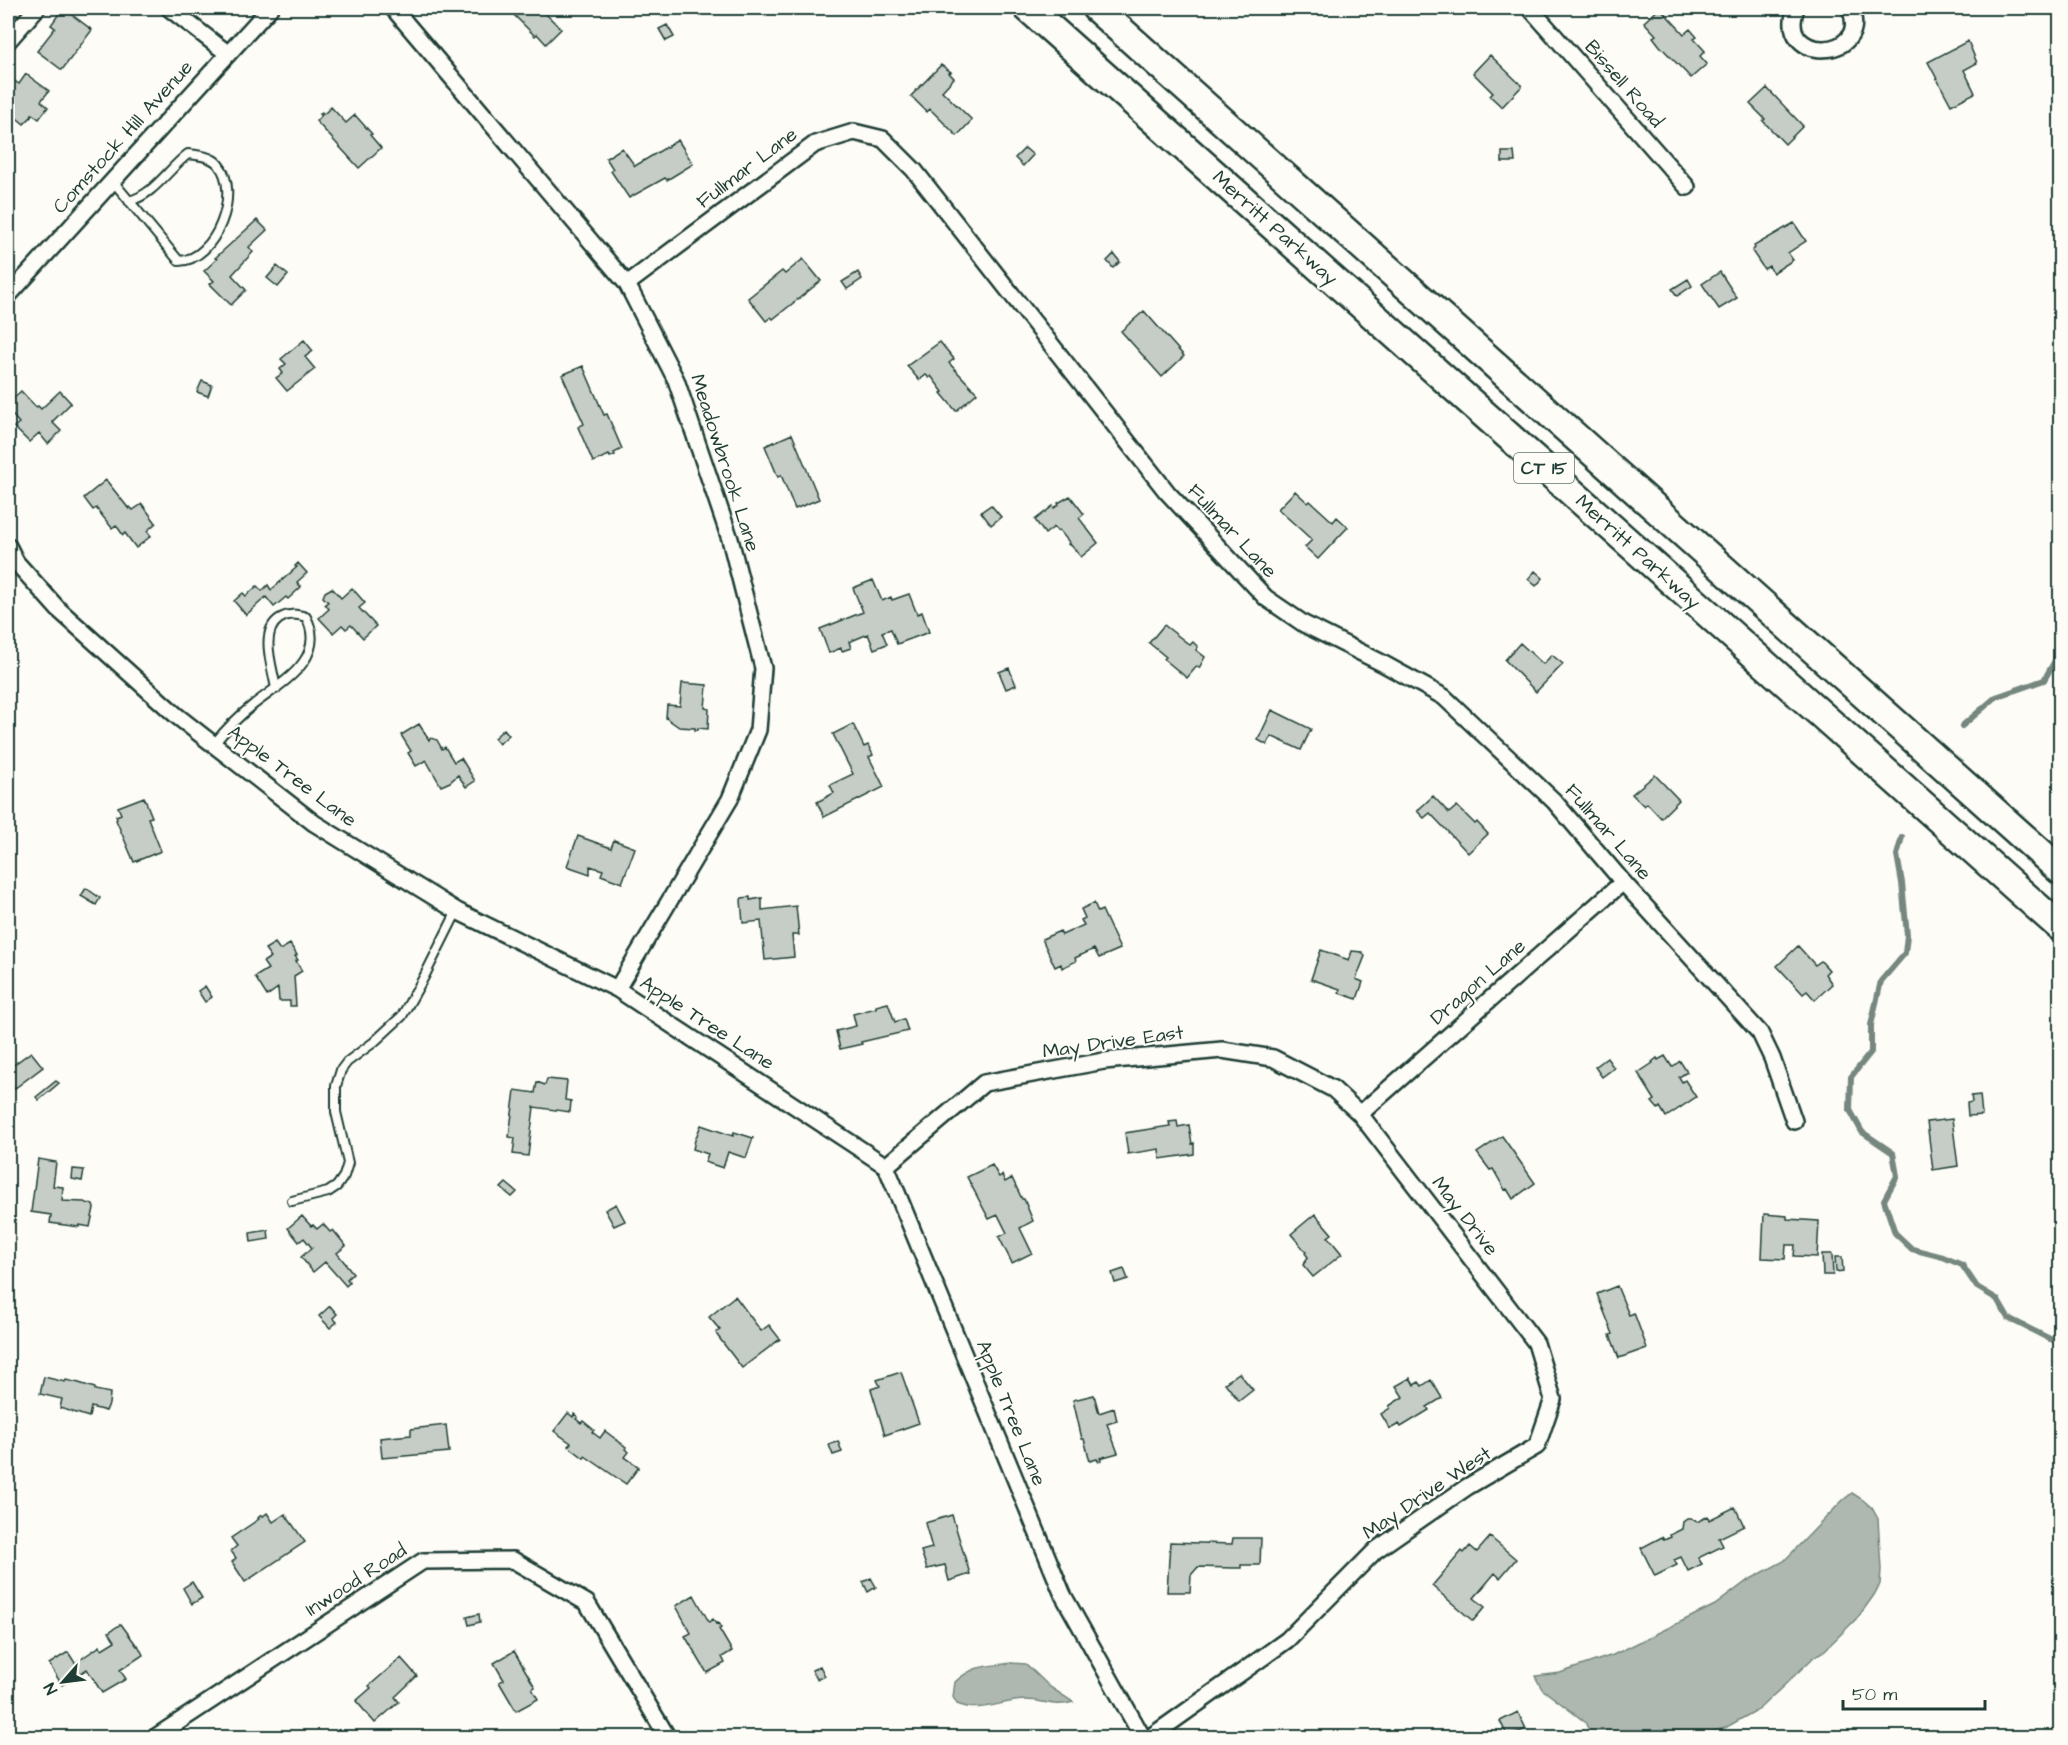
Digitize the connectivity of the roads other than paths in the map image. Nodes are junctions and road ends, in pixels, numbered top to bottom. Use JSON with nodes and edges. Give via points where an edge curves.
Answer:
{"nodes":[{"id":1,"x":38,"y":8,"type":"edge"},
{"id":2,"x":169,"y":8,"type":"edge"},
{"id":3,"x":270,"y":8,"type":"edge"},
{"id":4,"x":393,"y":8,"type":"edge"},
{"id":5,"x":1028,"y":8,"type":"edge"},
{"id":6,"x":1096,"y":8,"type":"edge"},
{"id":7,"x":1530,"y":8,"type":"edge"},
{"id":8,"x":1796,"y":8,"type":"edge"},
{"id":9,"x":1850,"y":8,"type":"edge"},
{"id":10,"x":8,"y":41,"type":"edge"},
{"id":11,"x":227,"y":53,"type":"junction"},
{"id":12,"x":112,"y":180,"type":"junction"},
{"id":13,"x":1687,"y":187,"type":"dead end"},
{"id":14,"x":129,"y":201,"type":"junction"},
{"id":15,"x":627,"y":284,"type":"junction"},
{"id":16,"x":8,"y":296,"type":"edge"},
{"id":17,"x":8,"y":546,"type":"edge"},
{"id":18,"x":276,"y":689,"type":"junction"},
{"id":19,"x":214,"y":744,"type":"junction"},
{"id":20,"x":2061,"y":870,"type":"edge"},
{"id":21,"x":1623,"y":882,"type":"junction"},
{"id":22,"x":457,"y":911,"type":"junction"},
{"id":23,"x":2061,"y":927,"type":"edge"},
{"id":24,"x":617,"y":989,"type":"junction"},
{"id":25,"x":1360,"y":1114,"type":"junction"},
{"id":26,"x":1794,"y":1121,"type":"dead end"},
{"id":27,"x":886,"y":1166,"type":"junction"},
{"id":28,"x":292,"y":1201,"type":"dead end"},
{"id":29,"x":1536,"y":1343,"type":"joint"},
{"id":30,"x":154,"y":1737,"type":"edge"},
{"id":31,"x":668,"y":1737,"type":"edge"},
{"id":32,"x":1143,"y":1737,"type":"edge"},
{"id":33,"x":1149,"y":1737,"type":"edge"}],
"edges":[{"from":1,"to":10,"type":"street"},
{"from":2,"to":11,"type":"street"},
{"from":3,"to":11,"type":"street","name":"Comstock Hill Avenue"},
{"from":4,"to":15,"type":"street","name":"Meadowbrook Lane"},
{"from":5,"to":23,"type":"highway","name":"Merritt Parkway","number":"CT 15"},
{"from":6,"to":20,"type":"highway","number":"CT 15"},
{"from":7,"to":13,"type":"street","name":"Bissell Road"},
{"from":8,"to":9,"type":"street","via":[[1793,22],[1799,38],[1822,50],[1838,46],[1850,33]]},
{"from":11,"to":12,"type":"street","name":"Comstock Hill Avenue"},
{"from":12,"to":14,"type":"lane"},
{"from":12,"to":16,"type":"street","name":"Comstock Hill Avenue"},
{"from":14,"to":14,"type":"lane","via":[[179,261],[187,261],[202,252],[219,232],[226,208],[226,181],[218,164],[188,154],[150,191]]},
{"from":15,"to":21,"type":"street","name":"Fullmar Lane","via":[[815,144],[854,132],[883,139],[914,170],[1167,492],[1266,598],[1304,624],[1444,697],[1554,801]]},
{"from":15,"to":24,"type":"street","name":"Meadowbrook Lane","via":[[676,380],[730,539],[763,668],[758,730],[730,799]]},
{"from":17,"to":19,"type":"street","name":"Apple Tree Lane","via":[[16,562],[58,609],[177,716]]},
{"from":18,"to":18,"type":"lane","via":[[301,666],[310,651],[311,627],[306,617],[295,613],[283,616],[268,631]]},
{"from":18,"to":19,"type":"lane","via":[[230,724]]},
{"from":19,"to":22,"type":"street","name":"Apple Tree Lane","via":[[314,823]]},
{"from":21,"to":25,"type":"street","name":"Dragon Lane"},
{"from":21,"to":26,"type":"street","name":"Fullmar Lane","via":[[1760,1033]]},
{"from":22,"to":24,"type":"street","name":"Apple Tree Lane"},
{"from":22,"to":28,"type":"lane","via":[[402,1016],[341,1070],[336,1086],[336,1112],[348,1163],[344,1176],[328,1192]]},
{"from":24,"to":27,"type":"street","name":"Apple Tree Lane"},
{"from":25,"to":27,"type":"street","name":"May Drive East","via":[[1334,1089],[1273,1058],[1222,1050],[1104,1061],[984,1083]]},
{"from":25,"to":29,"type":"street","name":"May Drive"},
{"from":27,"to":32,"type":"street","name":"Apple Tree Lane","via":[[1063,1595]]},
{"from":29,"to":33,"type":"street","name":"May Drive West","via":[[1553,1400],[1537,1446],[1467,1487],[1376,1550],[1287,1641]]},
{"from":30,"to":31,"type":"street","name":"Inwood Road","via":[[423,1561],[513,1560],[587,1603]]}]}
